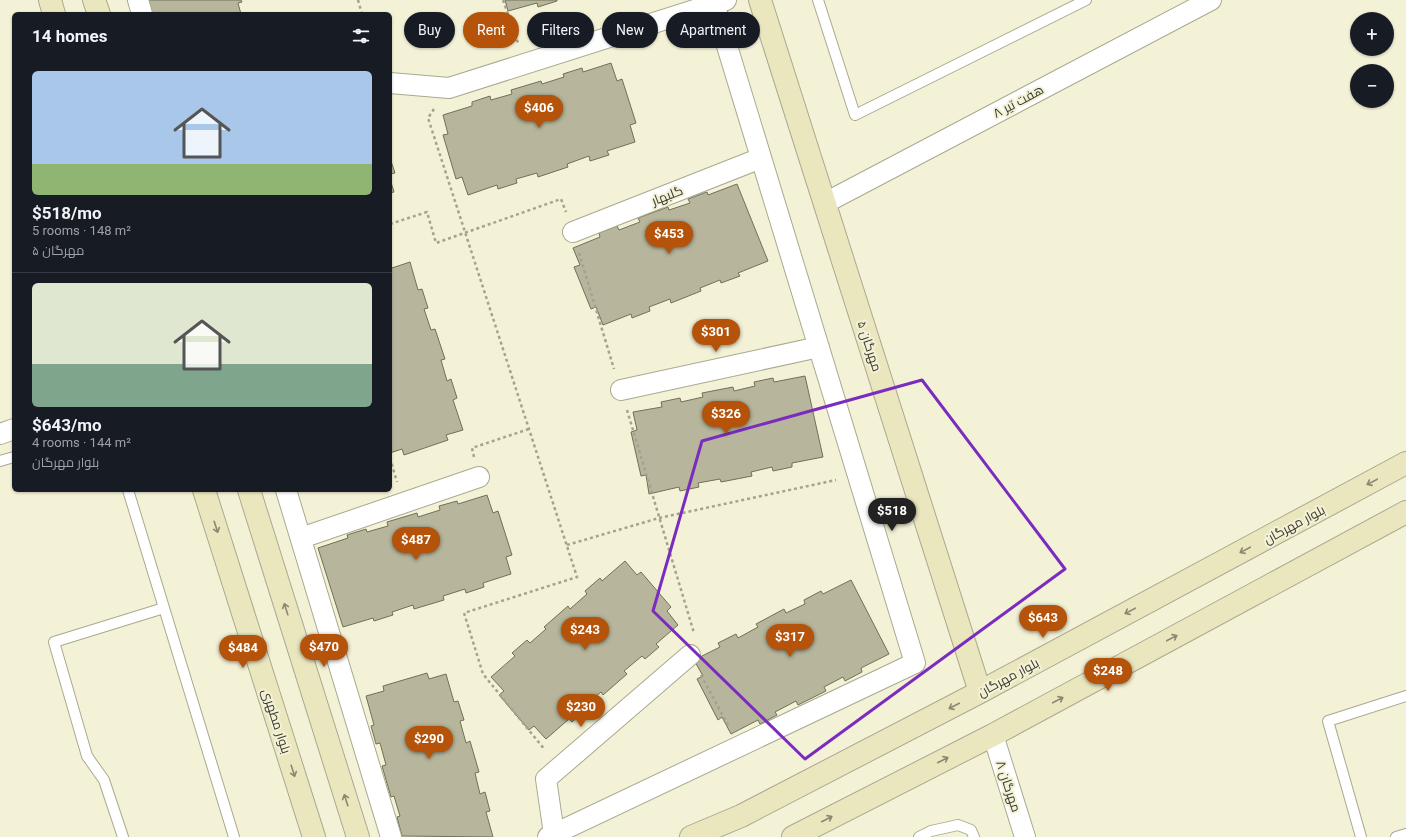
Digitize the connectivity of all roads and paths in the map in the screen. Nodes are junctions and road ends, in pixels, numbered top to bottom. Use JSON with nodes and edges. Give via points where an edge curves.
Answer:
{"nodes":[{"id":1,"x":50,"y":0,"type":"edge"},
{"id":2,"x":94,"y":0,"type":"edge"},
{"id":3,"x":138,"y":0,"type":"edge"},
{"id":4,"x":358,"y":0,"type":"edge"},
{"id":5,"x":504,"y":0,"type":"edge"},
{"id":6,"x":760,"y":0,"type":"edge"},
{"id":7,"x":818,"y":0,"type":"edge"},
{"id":8,"x":1086,"y":0,"type":"edge"},
{"id":9,"x":1210,"y":0,"type":"edge"},
{"id":10,"x":718,"y":1,"type":"edge"},
{"id":11,"x":53,"y":12,"type":"edge"},
{"id":12,"x":98,"y":12,"type":"edge"},
{"id":13,"x":141,"y":12,"type":"edge"},
{"id":14,"x":361,"y":12,"type":"edge"},
{"id":15,"x":525,"y":64,"type":"junction"},
{"id":16,"x":392,"y":83,"type":"edge"},
{"id":17,"x":449,"y":88,"type":"junction"},
{"id":18,"x":761,"y":158,"type":"junction"},
{"id":19,"x":824,"y":203,"type":"junction"},
{"id":20,"x":392,"y":223,"type":"edge"},
{"id":21,"x":465,"y":232,"type":"junction"},
{"id":22,"x":573,"y":232,"type":"junction"},
{"id":23,"x":819,"y":347,"type":"junction"},
{"id":24,"x":621,"y":390,"type":"junction"},
{"id":25,"x":529,"y":429,"type":"junction"},
{"id":26,"x":12,"y":430,"type":"edge"},
{"id":27,"x":0,"y":434,"type":"edge"},
{"id":28,"x":12,"y":458,"type":"edge"},
{"id":29,"x":0,"y":461,"type":"edge"},
{"id":30,"x":1406,"y":463,"type":"edge"},
{"id":31,"x":858,"y":475,"type":"junction"},
{"id":32,"x":479,"y":476,"type":"joint"},
{"id":33,"x":129,"y":492,"type":"edge"},
{"id":34,"x":205,"y":492,"type":"edge"},
{"id":35,"x":250,"y":492,"type":"edge"},
{"id":36,"x":287,"y":492,"type":"edge"},
{"id":37,"x":1406,"y":512,"type":"edge"},
{"id":38,"x":659,"y":518,"type":"junction"},
{"id":39,"x":301,"y":538,"type":"junction"},
{"id":40,"x":566,"y":545,"type":"junction"},
{"id":41,"x":164,"y":608,"type":"junction"},
{"id":42,"x":690,"y":655,"type":"junction"},
{"id":43,"x":980,"y":692,"type":"junction"},
{"id":44,"x":1406,"y":696,"type":"edge"},
{"id":45,"x":992,"y":735,"type":"junction"},
{"id":46,"x":740,"y":746,"type":"junction"},
{"id":47,"x":559,"y":768,"type":"junction"},
{"id":48,"x":1406,"y":834,"type":"edge"},
{"id":49,"x":551,"y":836,"type":"edge"},
{"id":50,"x":123,"y":837,"type":"edge"},
{"id":51,"x":234,"y":837,"type":"edge"},
{"id":52,"x":314,"y":837,"type":"edge"},
{"id":53,"x":358,"y":837,"type":"edge"},
{"id":54,"x":392,"y":837,"type":"edge"},
{"id":55,"x":691,"y":837,"type":"edge"},
{"id":56,"x":792,"y":837,"type":"edge"},
{"id":57,"x":919,"y":837,"type":"edge"},
{"id":58,"x":974,"y":837,"type":"edge"},
{"id":59,"x":1025,"y":837,"type":"edge"},
{"id":60,"x":1361,"y":837,"type":"edge"},
{"id":61,"x":1396,"y":837,"type":"edge"}],
"edges":[{"from":1,"to":11,"type":"street"},
{"from":2,"to":12,"type":"street"},
{"from":3,"to":13,"type":"street"},
{"from":4,"to":14,"type":"path"},
{"from":5,"to":15,"type":"path"},
{"from":6,"to":19,"type":"street","name":"مهرگان ۵"},
{"from":7,"to":8,"type":"lane","via":[[855,115]]},
{"from":9,"to":19,"type":"street","name":"هفت تیر ۸"},
{"from":10,"to":15,"type":"street"},
{"from":10,"to":18,"type":"street"},
{"from":15,"to":17,"type":"street"},
{"from":16,"to":17,"type":"street"},
{"from":17,"to":21,"type":"path","via":[[428,118]]},
{"from":18,"to":22,"type":"street","name":"گلبهار"},
{"from":18,"to":23,"type":"street"},
{"from":19,"to":43,"type":"street","name":"مهرگان ۵"},
{"from":20,"to":21,"type":"path","via":[[427,212],[436,243]]},
{"from":21,"to":22,"type":"path","via":[[561,199]]},
{"from":21,"to":25,"type":"path"},
{"from":22,"to":24,"type":"path"},
{"from":23,"to":24,"type":"street"},
{"from":23,"to":31,"type":"street"},
{"from":24,"to":38,"type":"path"},
{"from":25,"to":32,"type":"path","via":[[472,448]]},
{"from":25,"to":40,"type":"path"},
{"from":26,"to":27,"type":"street"},
{"from":28,"to":29,"type":"lane"},
{"from":30,"to":43,"type":"street","name":"بلوار مهرگان","one_way":true},
{"from":31,"to":38,"type":"path"},
{"from":31,"to":46,"type":"street","via":[[915,663]]},
{"from":32,"to":39,"type":"street"},
{"from":33,"to":41,"type":"lane"},
{"from":34,"to":52,"type":"street","name":"بلوار مطهری","one_way":true},
{"from":53,"to":35,"type":"street","one_way":true},
{"from":36,"to":39,"type":"street"},
{"from":45,"to":37,"type":"street","one_way":true},
{"from":38,"to":40,"type":"path"},
{"from":38,"to":42,"type":"path","via":[[695,638]]},
{"from":39,"to":54,"type":"street"},
{"from":40,"to":47,"type":"path","via":[[577,577],[464,613],[483,674]]},
{"from":41,"to":50,"type":"lane","via":[[54,642],[87,756],[104,780]]},
{"from":41,"to":51,"type":"lane"},
{"from":42,"to":46,"type":"path"},
{"from":42,"to":47,"type":"street"},
{"from":43,"to":55,"type":"street","name":"بلوار مهرگان","one_way":true,"via":[[741,816]]},
{"from":44,"to":60,"type":"lane","via":[[1328,721]]},
{"from":56,"to":45,"type":"street","one_way":true},
{"from":45,"to":59,"type":"street","name":"مهرگان ۸"},
{"from":46,"to":49,"type":"street"},
{"from":47,"to":49,"type":"street","via":[[546,779]]},
{"from":48,"to":61,"type":"lane"},
{"from":57,"to":58,"type":"lane","via":[[931,831],[958,825],[971,830]]}]}
